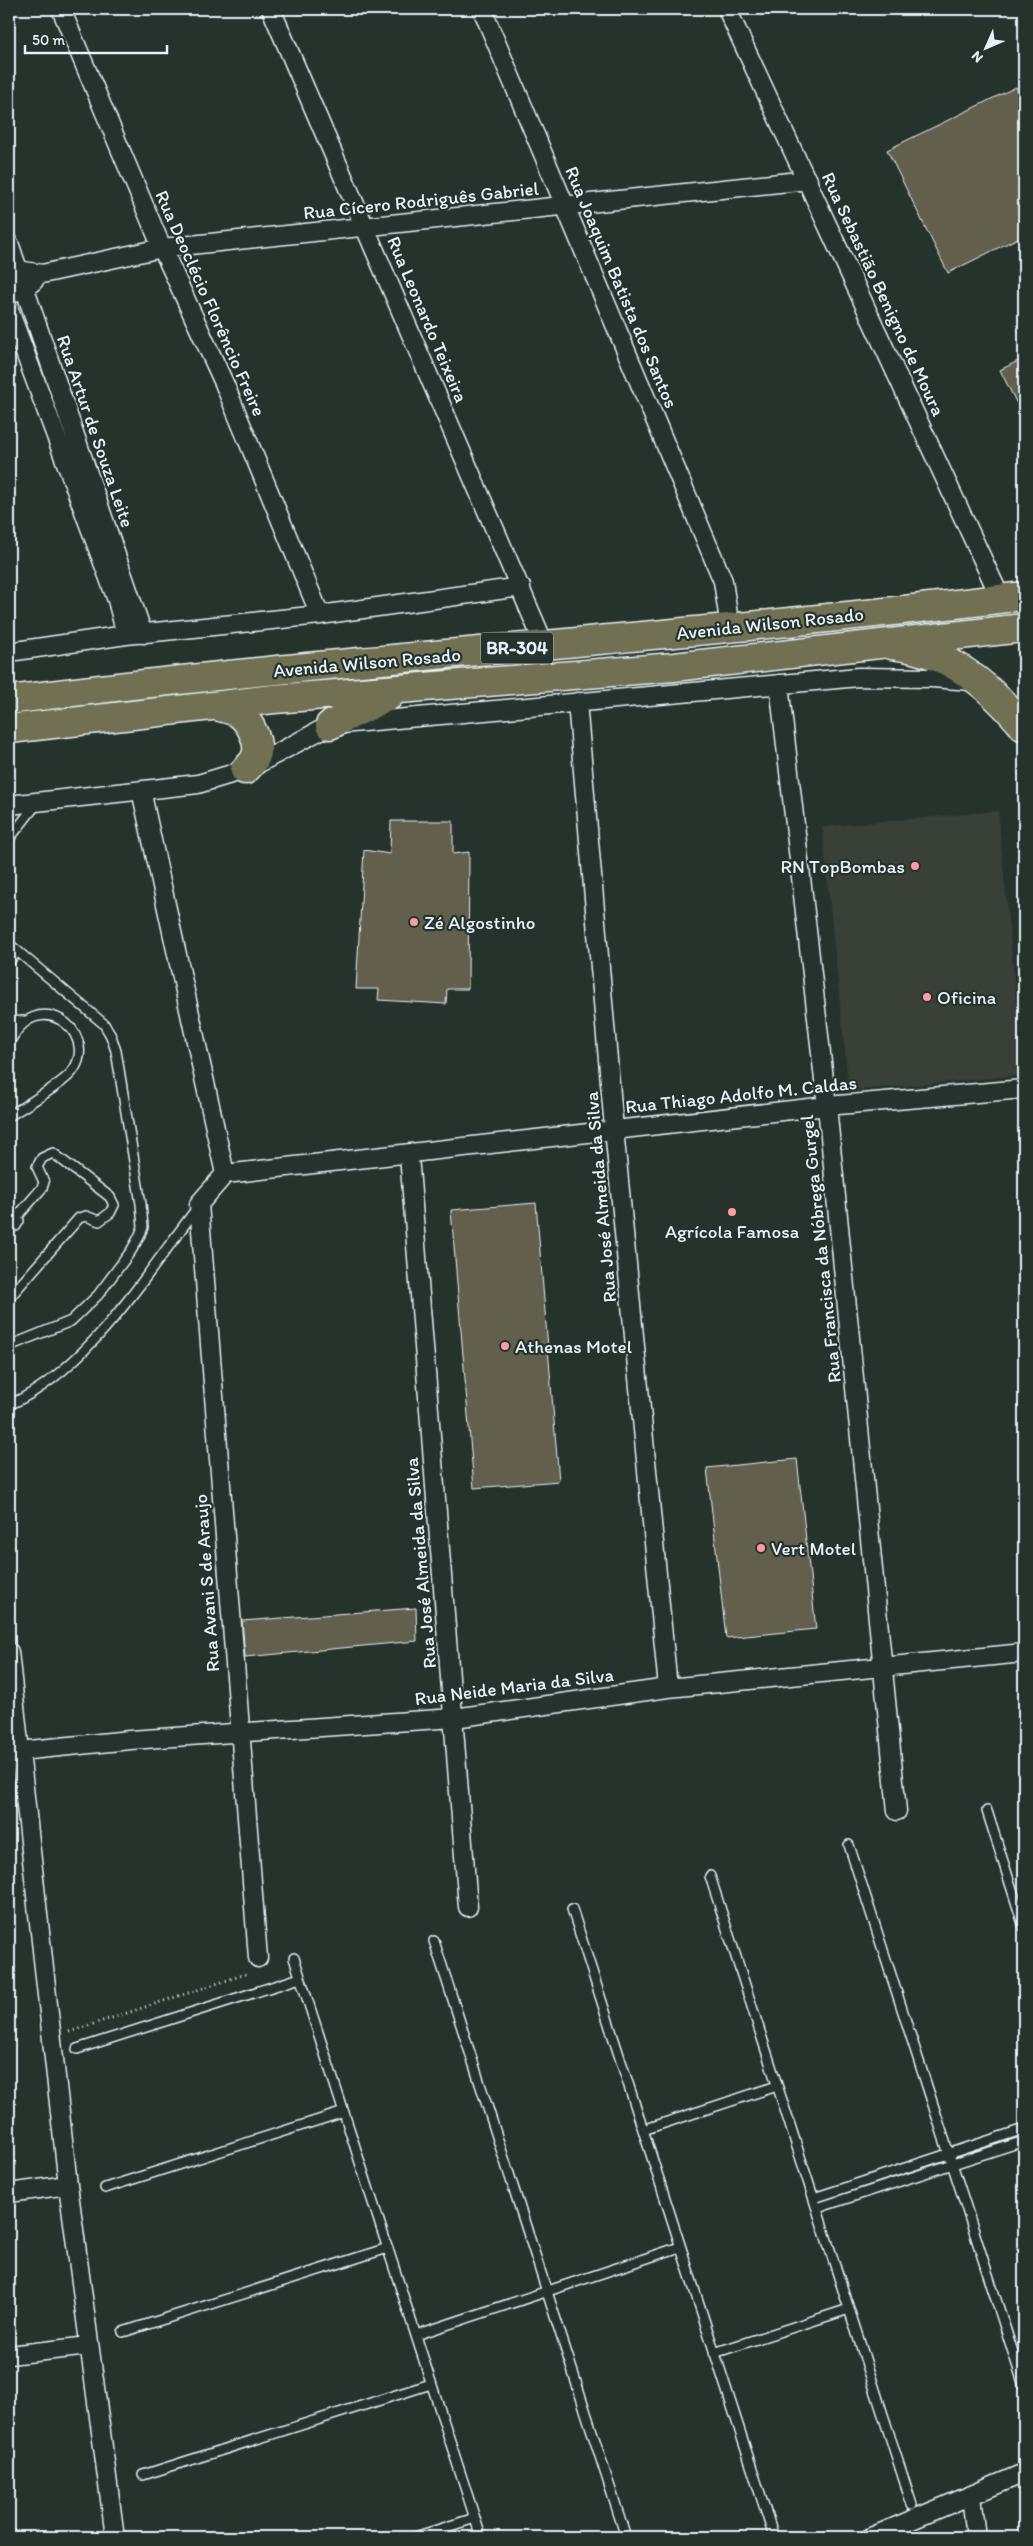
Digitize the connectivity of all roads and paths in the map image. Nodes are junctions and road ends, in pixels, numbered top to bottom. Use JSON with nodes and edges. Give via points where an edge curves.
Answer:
{"nodes":[{"id":1,"x":61,"y":9,"type":"edge"},
{"id":2,"x":271,"y":9,"type":"edge"},
{"id":3,"x":482,"y":9,"type":"edge"},
{"id":4,"x":727,"y":9,"type":"edge"},
{"id":5,"x":808,"y":180,"type":"junction"},
{"id":6,"x":565,"y":206,"type":"junction"},
{"id":7,"x":366,"y":227,"type":"junction"},
{"id":8,"x":9,"y":243,"type":"edge"},
{"id":9,"x":162,"y":248,"type":"junction"},
{"id":10,"x":14,"y":272,"type":"edge"},
{"id":11,"x":42,"y":274,"type":"junction"},
{"id":12,"x":17,"y":291,"type":"edge"},
{"id":13,"x":9,"y":310,"type":"edge"},
{"id":14,"x":522,"y":587,"type":"junction"},
{"id":15,"x":1012,"y":597,"type":"edge"},
{"id":16,"x":320,"y":615,"type":"junction"},
{"id":17,"x":730,"y":628,"type":"junction"},
{"id":18,"x":1024,"y":628,"type":"edge"},
{"id":19,"x":143,"y":634,"type":"junction"},
{"id":20,"x":126,"y":635,"type":"junction"},
{"id":21,"x":881,"y":644,"type":"junction"},
{"id":22,"x":545,"y":646,"type":"junction"},
{"id":23,"x":9,"y":652,"type":"edge"},
{"id":24,"x":982,"y":682,"type":"junction"},
{"id":25,"x":779,"y":684,"type":"junction"},
{"id":26,"x":405,"y":688,"type":"junction"},
{"id":27,"x":9,"y":700,"type":"edge"},
{"id":28,"x":577,"y":702,"type":"junction"},
{"id":29,"x":216,"y":706,"type":"junction"},
{"id":30,"x":330,"y":725,"type":"junction"},
{"id":31,"x":1024,"y":727,"type":"edge"},
{"id":32,"x":9,"y":728,"type":"edge"},
{"id":33,"x":245,"y":770,"type":"junction"},
{"id":34,"x":141,"y":790,"type":"junction"},
{"id":35,"x":39,"y":802,"type":"junction"},
{"id":36,"x":9,"y":805,"type":"edge"},
{"id":37,"x":9,"y":839,"type":"edge"},
{"id":38,"x":9,"y":944,"type":"edge"},
{"id":39,"x":17,"y":951,"type":"junction"},
{"id":40,"x":9,"y":962,"type":"edge"},
{"id":41,"x":24,"y":1021,"type":"junction"},
{"id":42,"x":9,"y":1022,"type":"edge"},
{"id":43,"x":9,"y":1044,"type":"edge"},
{"id":44,"x":1024,"y":1089,"type":"edge"},
{"id":45,"x":827,"y":1106,"type":"junction"},
{"id":46,"x":9,"y":1116,"type":"edge"},
{"id":47,"x":614,"y":1129,"type":"junction"},
{"id":48,"x":409,"y":1155,"type":"junction"},
{"id":49,"x":225,"y":1174,"type":"junction"},
{"id":50,"x":199,"y":1204,"type":"junction"},
{"id":51,"x":13,"y":1218,"type":"edge"},
{"id":52,"x":9,"y":1227,"type":"edge"},
{"id":53,"x":9,"y":1298,"type":"edge"},
{"id":54,"x":9,"y":1346,"type":"edge"},
{"id":55,"x":9,"y":1405,"type":"edge"},
{"id":56,"x":9,"y":1652,"type":"edge"},
{"id":57,"x":1024,"y":1652,"type":"edge"},
{"id":58,"x":883,"y":1666,"type":"junction"},
{"id":59,"x":668,"y":1688,"type":"junction"},
{"id":60,"x":454,"y":1718,"type":"junction"},
{"id":61,"x":239,"y":1733,"type":"junction"},
{"id":62,"x":14,"y":1751,"type":"edge"},
{"id":63,"x":896,"y":1811,"type":"dead end"},
{"id":64,"x":987,"y":1811,"type":"dead end"},
{"id":65,"x":849,"y":1845,"type":"dead end"},
{"id":66,"x":710,"y":1876,"type":"dead end"},
{"id":67,"x":468,"y":1907,"type":"dead end"},
{"id":68,"x":572,"y":1909,"type":"dead end"},
{"id":69,"x":1024,"y":1927,"type":"edge"},
{"id":70,"x":434,"y":1941,"type":"dead end"},
{"id":71,"x":258,"y":1958,"type":"dead end"},
{"id":72,"x":294,"y":1958,"type":"dead end"},
{"id":73,"x":300,"y":1978,"type":"junction"},
{"id":74,"x":77,"y":2049,"type":"dead end"},
{"id":75,"x":778,"y":2086,"type":"junction"},
{"id":76,"x":344,"y":2112,"type":"junction"},
{"id":77,"x":1024,"y":2129,"type":"edge"},
{"id":78,"x":643,"y":2130,"type":"junction"},
{"id":79,"x":1024,"y":2141,"type":"edge"},
{"id":80,"x":950,"y":2153,"type":"junction"},
{"id":81,"x":953,"y":2164,"type":"junction"},
{"id":82,"x":68,"y":2185,"type":"junction"},
{"id":83,"x":105,"y":2188,"type":"dead end"},
{"id":84,"x":9,"y":2193,"type":"edge"},
{"id":85,"x":814,"y":2198,"type":"junction"},
{"id":86,"x":817,"y":2208,"type":"junction"},
{"id":87,"x":680,"y":2247,"type":"junction"},
{"id":88,"x":388,"y":2248,"type":"junction"},
{"id":89,"x":548,"y":2290,"type":"junction"},
{"id":90,"x":849,"y":2309,"type":"junction"},
{"id":91,"x":124,"y":2332,"type":"dead end"},
{"id":92,"x":416,"y":2335,"type":"junction"},
{"id":93,"x":90,"y":2346,"type":"junction"},
{"id":94,"x":714,"y":2352,"type":"junction"},
{"id":95,"x":9,"y":2355,"type":"edge"},
{"id":96,"x":432,"y":2384,"type":"junction"},
{"id":97,"x":1024,"y":2386,"type":"edge"},
{"id":98,"x":1024,"y":2473,"type":"edge"},
{"id":99,"x":143,"y":2474,"type":"dead end"},
{"id":100,"x":971,"y":2496,"type":"junction"},
{"id":101,"x":912,"y":2505,"type":"dead end"},
{"id":102,"x":475,"y":2518,"type":"junction"},
{"id":103,"x":115,"y":2537,"type":"edge"},
{"id":104,"x":415,"y":2537,"type":"edge"},
{"id":105,"x":481,"y":2537,"type":"edge"},
{"id":106,"x":626,"y":2537,"type":"edge"},
{"id":107,"x":774,"y":2537,"type":"edge"},
{"id":108,"x":871,"y":2537,"type":"edge"},
{"id":109,"x":976,"y":2537,"type":"edge"}],
"edges":[{"from":1,"to":9,"type":"street","name":"Rua Deoclécio Florêncio Freire"},
{"from":2,"to":7,"type":"street","name":"Rua Leonardo Teixeira"},
{"from":3,"to":6,"type":"street","name":"Rua Joaquim Batista dos Santos"},
{"from":4,"to":5,"type":"street","name":"Rua Sebastião Benigno de Moura"},
{"from":5,"to":6,"type":"street","name":"Rua Cícero Rodriguês Gabriel"},
{"from":5,"to":15,"type":"street","name":"Rua Sebastião Benigno de Moura"},
{"from":6,"to":7,"type":"street","name":"Rua Cícero Rodriguês Gabriel"},
{"from":6,"to":17,"type":"street","name":"Rua Joaquim Batista dos Santos","via":[[723,581]]},
{"from":7,"to":9,"type":"street","name":"Rua Cícero Rodriguês Gabriel"},
{"from":7,"to":14,"type":"street","name":"Rua Leonardo Teixeira"},
{"from":8,"to":10,"type":"street","name":"Rua Artur de Souza Leite"},
{"from":9,"to":11,"type":"street","name":"Rua Cícero Rodriguês Gabriel"},
{"from":9,"to":16,"type":"street","name":"Rua Deoclécio Florêncio Freire","via":[[224,383]]},
{"from":10,"to":11,"type":"street","name":"Rua Cícero Rodriguês Gabriel"},
{"from":10,"to":12,"type":"street","name":"Rua Artur de Souza Leite"},
{"from":11,"to":12,"type":"street","name":"Rua Cícero Rodriguês Gabriel"},
{"from":12,"to":19,"type":"street","name":"Rua Artur de Souza Leite"},
{"from":13,"to":20,"type":"street","name":"Rua Artur de Souza Leite","via":[[117,600]]},
{"from":14,"to":16,"type":"street"},
{"from":14,"to":22,"type":"street","name":"Rua Leonardo Teixeira"},
{"from":15,"to":17,"type":"main road","name":"Avenida Wilson Rosado","number":"BR-304"},
{"from":16,"to":19,"type":"street"},
{"from":17,"to":22,"type":"main road","name":"Avenida Wilson Rosado","number":"BR-304"},
{"from":18,"to":21,"type":"main road","name":"Avenida Wilson Rosado","number":"BR-304"},
{"from":19,"to":20,"type":"street"},
{"from":20,"to":23,"type":"street"},
{"from":21,"to":24,"type":"main road","via":[[917,648],[943,658]]},
{"from":21,"to":26,"type":"main road","name":"Avenida Wilson Rosado","number":"BR-304","via":[[674,666]]},
{"from":22,"to":27,"type":"main road","name":"Avenida Wilson Rosado","number":"BR-304","via":[[117,686]]},
{"from":24,"to":25,"type":"street","via":[[859,677]]},
{"from":24,"to":31,"type":"main road"},
{"from":25,"to":28,"type":"street"},
{"from":25,"to":45,"type":"street","name":"Rua Francisca da Nóbrega Gurgel"},
{"from":26,"to":29,"type":"main road","name":"Avenida Wilson Rosado","number":"BR-304"},
{"from":26,"to":30,"type":"main road"},
{"from":28,"to":30,"type":"street"},
{"from":28,"to":47,"type":"street","name":"Rua José Almeida da Silva"},
{"from":29,"to":32,"type":"main road","name":"Avenida Wilson Rosado","number":"BR-304"},
{"from":29,"to":33,"type":"main road","via":[[237,712],[253,731],[255,760]]},
{"from":30,"to":33,"type":"street"},
{"from":33,"to":34,"type":"street","via":[[198,784]]},
{"from":34,"to":35,"type":"street"},
{"from":34,"to":49,"type":"street"},
{"from":35,"to":36,"type":"street"},
{"from":35,"to":37,"type":"lane"},
{"from":38,"to":39,"type":"lane"},
{"from":39,"to":40,"type":"lane"},
{"from":39,"to":54,"type":"lane","via":[[104,1024],[111,1036],[141,1204],[142,1227],[131,1251],[98,1295],[71,1320]]},
{"from":41,"to":42,"type":"lane"},
{"from":41,"to":43,"type":"lane"},
{"from":41,"to":46,"type":"lane","via":[[32,1017],[58,1017],[75,1034],[79,1056],[66,1078]]},
{"from":44,"to":45,"type":"street","name":"Rua Thiago Adolfo M. Caldas"},
{"from":45,"to":47,"type":"street","name":"Rua Thiago Adolfo M. Caldas"},
{"from":45,"to":58,"type":"street","name":"Rua Francisca da Nóbrega Gurgel"},
{"from":47,"to":48,"type":"street","name":"Rua Thiago Adolfo M. Caldas"},
{"from":47,"to":59,"type":"street","name":"Rua José Almeida da Silva"},
{"from":48,"to":49,"type":"street","name":"Rua Thiago Adolfo M. Caldas"},
{"from":48,"to":60,"type":"street","name":"Rua José Almeida da Silva"},
{"from":49,"to":50,"type":"street"},
{"from":50,"to":55,"type":"lane","via":[[101,1333],[46,1385]]},
{"from":50,"to":61,"type":"street","name":"Rua Avani S de Araujo"},
{"from":51,"to":52,"type":"lane","via":[[18,1223]]},
{"from":51,"to":53,"type":"lane","via":[[42,1188],[43,1179],[36,1170],[48,1153],[53,1153],[110,1197],[114,1205],[110,1213],[99,1221],[86,1216],[79,1218]]},
{"from":56,"to":62,"type":"street"},
{"from":57,"to":58,"type":"street","name":"Rua Neide Maria da Silva"},
{"from":58,"to":59,"type":"street","name":"Rua Neide Maria da Silva"},
{"from":58,"to":63,"type":"street","name":"Rua Francisca da Nóbrega Gurgel"},
{"from":59,"to":60,"type":"street","name":"Rua Neide Maria da Silva"},
{"from":60,"to":61,"type":"street","name":"Rua Neide Maria da Silva"},
{"from":60,"to":67,"type":"street","name":"Rua José Almeida da Silva"},
{"from":61,"to":62,"type":"street","name":"Rua Neide Maria da Silva"},
{"from":61,"to":71,"type":"street","name":"Rua Avani S de Araujo"},
{"from":62,"to":82,"type":"street"},
{"from":64,"to":69,"type":"lane"},
{"from":65,"to":80,"type":"lane"},
{"from":66,"to":75,"type":"lane"},
{"from":68,"to":78,"type":"lane"},
{"from":70,"to":89,"type":"lane"},
{"from":72,"to":73,"type":"lane"},
{"from":73,"to":74,"type":"lane"},
{"from":73,"to":76,"type":"lane"},
{"from":75,"to":78,"type":"lane"},
{"from":75,"to":85,"type":"lane"},
{"from":76,"to":83,"type":"lane"},
{"from":76,"to":88,"type":"lane"},
{"from":77,"to":80,"type":"lane"},
{"from":78,"to":87,"type":"lane"},
{"from":79,"to":81,"type":"lane"},
{"from":80,"to":81,"type":"lane"},
{"from":80,"to":85,"type":"lane"},
{"from":81,"to":86,"type":"lane"},
{"from":81,"to":97,"type":"lane"},
{"from":82,"to":84,"type":"street"},
{"from":82,"to":93,"type":"street"},
{"from":85,"to":86,"type":"lane"},
{"from":86,"to":90,"type":"lane"},
{"from":87,"to":89,"type":"lane"},
{"from":87,"to":94,"type":"lane"},
{"from":88,"to":91,"type":"lane"},
{"from":88,"to":92,"type":"lane"},
{"from":89,"to":92,"type":"lane"},
{"from":89,"to":106,"type":"lane"},
{"from":90,"to":94,"type":"lane"},
{"from":90,"to":101,"type":"lane"},
{"from":92,"to":96,"type":"lane"},
{"from":93,"to":95,"type":"street"},
{"from":93,"to":103,"type":"street"},
{"from":94,"to":107,"type":"lane"},
{"from":96,"to":99,"type":"lane"},
{"from":96,"to":102,"type":"lane"},
{"from":98,"to":100,"type":"street"},
{"from":100,"to":108,"type":"street"},
{"from":100,"to":109,"type":"street"},
{"from":102,"to":104,"type":"lane"},
{"from":102,"to":105,"type":"lane"}]}
